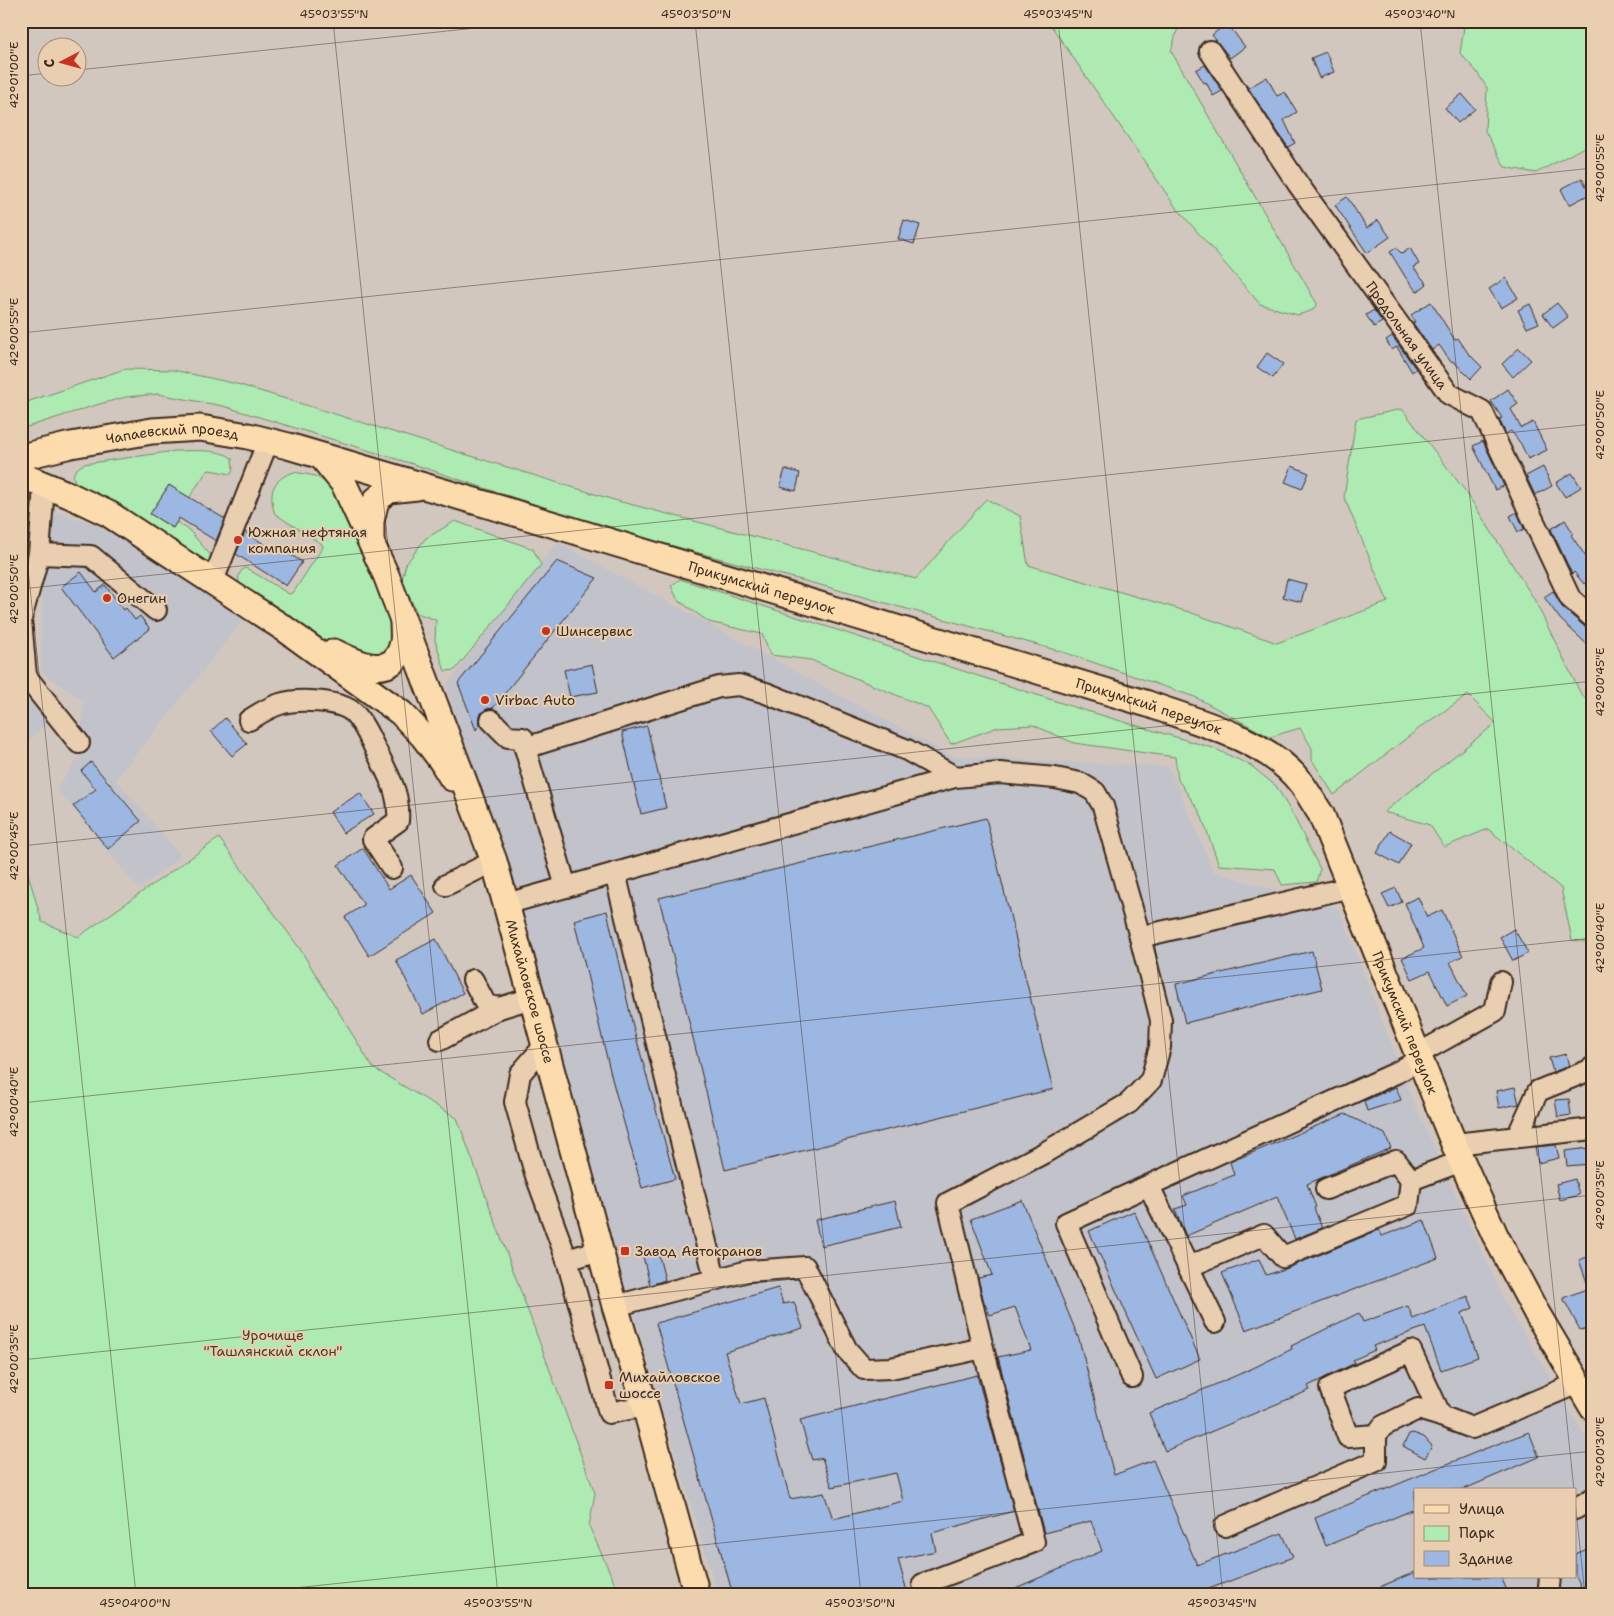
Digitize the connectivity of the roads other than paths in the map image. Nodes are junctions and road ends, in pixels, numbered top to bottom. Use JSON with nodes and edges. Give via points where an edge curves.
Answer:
{"nodes":[{"id":1,"x":1210,"y":51,"type":"dead end"},
{"id":2,"x":268,"y":441,"type":"junction"},
{"id":3,"x":21,"y":457,"type":"edge"},
{"id":4,"x":322,"y":457,"type":"junction"},
{"id":5,"x":33,"y":481,"type":"edge"},
{"id":6,"x":422,"y":486,"type":"junction"},
{"id":7,"x":372,"y":545,"type":"junction"},
{"id":8,"x":39,"y":554,"type":"junction"},
{"id":9,"x":213,"y":582,"type":"junction"},
{"id":10,"x":156,"y":610,"type":"dead end"},
{"id":11,"x":1593,"y":618,"type":"edge"},
{"id":12,"x":21,"y":619,"type":"edge"},
{"id":13,"x":403,"y":621,"type":"junction"},
{"id":14,"x":285,"y":629,"type":"junction"},
{"id":15,"x":24,"y":673,"type":"edge"},
{"id":16,"x":249,"y":720,"type":"dead end"},
{"id":17,"x":491,"y":720,"type":"dead end"},
{"id":18,"x":79,"y":743,"type":"dead end"},
{"id":19,"x":525,"y":748,"type":"junction"},
{"id":20,"x":955,"y":778,"type":"junction"},
{"id":21,"x":482,"y":827,"type":"junction"},
{"id":22,"x":494,"y":860,"type":"junction"},
{"id":23,"x":392,"y":868,"type":"dead end"},
{"id":24,"x":615,"y":873,"type":"junction"},
{"id":25,"x":446,"y":885,"type":"dead end"},
{"id":26,"x":566,"y":887,"type":"junction"},
{"id":27,"x":1351,"y":887,"type":"junction"},
{"id":28,"x":506,"y":904,"type":"junction"},
{"id":29,"x":1140,"y":937,"type":"junction"},
{"id":30,"x":473,"y":980,"type":"dead end"},
{"id":31,"x":1501,"y":982,"type":"dead end"},
{"id":32,"x":532,"y":998,"type":"junction"},
{"id":33,"x":499,"y":1008,"type":"junction"},
{"id":34,"x":440,"y":1040,"type":"dead end"},
{"id":35,"x":545,"y":1045,"type":"junction"},
{"id":36,"x":1419,"y":1057,"type":"junction"},
{"id":37,"x":1593,"y":1067,"type":"edge"},
{"id":38,"x":1593,"y":1129,"type":"edge"},
{"id":39,"x":1517,"y":1137,"type":"junction"},
{"id":40,"x":1458,"y":1152,"type":"junction"},
{"id":41,"x":1411,"y":1180,"type":"junction"},
{"id":42,"x":1150,"y":1186,"type":"junction"},
{"id":43,"x":1326,"y":1189,"type":"dead end"},
{"id":44,"x":600,"y":1250,"type":"junction"},
{"id":45,"x":567,"y":1260,"type":"junction"},
{"id":46,"x":1188,"y":1267,"type":"junction"},
{"id":47,"x":716,"y":1279,"type":"junction"},
{"id":48,"x":614,"y":1306,"type":"junction"},
{"id":49,"x":1215,"y":1322,"type":"dead end"},
{"id":50,"x":982,"y":1348,"type":"junction"},
{"id":51,"x":1132,"y":1377,"type":"dead end"},
{"id":52,"x":1578,"y":1383,"type":"junction"},
{"id":53,"x":645,"y":1406,"type":"junction"},
{"id":54,"x":1593,"y":1408,"type":"edge"},
{"id":55,"x":1442,"y":1416,"type":"junction"},
{"id":56,"x":1376,"y":1435,"type":"junction"},
{"id":57,"x":1593,"y":1498,"type":"edge"},
{"id":58,"x":1576,"y":1508,"type":"edge"},
{"id":59,"x":1225,"y":1526,"type":"dead end"},
{"id":60,"x":1550,"y":1578,"type":"edge"},
{"id":61,"x":923,"y":1584,"type":"dead end"},
{"id":62,"x":697,"y":1595,"type":"edge"},
{"id":63,"x":1548,"y":1595,"type":"edge"}],
"edges":[{"from":1,"to":11,"type":"street","name":"Продольная улица","via":[[1298,184],[1449,394],[1482,411],[1570,598]]},
{"from":2,"to":3,"type":"main road","name":"Чапаевский проезд","via":[[200,428],[181,428],[123,435]]},
{"from":2,"to":4,"type":"main road","name":"Чапаевский проезд"},
{"from":2,"to":9,"type":"street"},
{"from":4,"to":6,"type":"main road","name":"Прикумский переулок"},
{"from":4,"to":7,"type":"main road","name":"Михайловское шоссе","via":[[344,484]]},
{"from":5,"to":8,"type":"street"},
{"from":5,"to":9,"type":"main road","via":[[109,514]]},
{"from":6,"to":7,"type":"main road","via":[[389,490],[376,500],[371,522]]},
{"from":6,"to":27,"type":"main road","name":"Прикумский переулок","via":[[1148,704],[1251,742],[1276,758],[1300,781],[1321,814]]},
{"from":7,"to":13,"type":"main road","name":"Михайловское шоссе"},
{"from":8,"to":10,"type":"street","via":[[91,556]]},
{"from":8,"to":12,"type":"street"},
{"from":9,"to":14,"type":"main road"},
{"from":12,"to":15,"type":"street"},
{"from":13,"to":14,"type":"main road","via":[[403,641],[398,655],[391,664],[380,667],[353,662]]},
{"from":13,"to":21,"type":"main road","name":"Михайловское шоссе"},
{"from":14,"to":21,"type":"main road","via":[[401,713],[441,760]]},
{"from":15,"to":18,"type":"street"},
{"from":16,"to":23,"type":"street","via":[[282,703],[297,701],[327,702],[353,712],[395,788],[398,821],[373,839]]},
{"from":17,"to":19,"type":"street","via":[[508,737],[523,738]]},
{"from":19,"to":20,"type":"street","via":[[719,687],[739,685],[907,750]]},
{"from":19,"to":26,"type":"street"},
{"from":20,"to":24,"type":"street"},
{"from":20,"to":29,"type":"street","via":[[1000,773],[1055,778],[1080,783],[1095,792],[1103,806]]},
{"from":21,"to":22,"type":"main road","name":"Михайловское шоссе"},
{"from":22,"to":25,"type":"street"},
{"from":22,"to":28,"type":"main road","name":"Михайловское шоссе"},
{"from":24,"to":26,"type":"street"},
{"from":24,"to":47,"type":"street"},
{"from":26,"to":28,"type":"street"},
{"from":27,"to":29,"type":"street"},
{"from":27,"to":36,"type":"main road","name":"Прикумский переулок"},
{"from":28,"to":32,"type":"main road","name":"Михайловское шоссе"},
{"from":29,"to":50,"type":"street","via":[[1161,1020],[1160,1048],[1151,1080],[1129,1103],[1044,1153],[948,1203]]},
{"from":30,"to":33,"type":"street","via":[[486,1005]]},
{"from":31,"to":36,"type":"street","via":[[1495,1012]]},
{"from":32,"to":33,"type":"street"},
{"from":32,"to":35,"type":"main road","name":"Михайловское шоссе"},
{"from":33,"to":34,"type":"street"},
{"from":35,"to":44,"type":"main road","name":"Михайловское шоссе"},
{"from":35,"to":45,"type":"street","via":[[520,1074],[515,1102],[534,1173]]},
{"from":36,"to":40,"type":"main road","name":"Прикумский переулок"},
{"from":36,"to":42,"type":"street","via":[[1396,1073]]},
{"from":37,"to":39,"type":"street","via":[[1538,1091]]},
{"from":38,"to":39,"type":"street"},
{"from":39,"to":40,"type":"street"},
{"from":40,"to":41,"type":"street"},
{"from":40,"to":52,"type":"main road","name":"Прикумский переулок","via":[[1495,1235]]},
{"from":41,"to":43,"type":"street","via":[[1396,1161]]},
{"from":41,"to":46,"type":"street","via":[[1408,1205],[1283,1257],[1264,1235]]},
{"from":42,"to":46,"type":"street"},
{"from":42,"to":51,"type":"street","via":[[1066,1223]]},
{"from":44,"to":45,"type":"street"},
{"from":44,"to":48,"type":"main road","name":"Михайловское шоссе"},
{"from":45,"to":53,"type":"street","via":[[609,1413]]},
{"from":46,"to":49,"type":"street"},
{"from":47,"to":48,"type":"street"},
{"from":47,"to":50,"type":"street","via":[[748,1271],[805,1267],[847,1350],[864,1369],[891,1368]]},
{"from":48,"to":53,"type":"main road","name":"Михайловское шоссе"},
{"from":50,"to":61,"type":"street","via":[[1034,1542]]},
{"from":52,"to":54,"type":"main road","name":"Прикумский переулок"},
{"from":52,"to":55,"type":"street","via":[[1472,1428]]},
{"from":53,"to":62,"type":"main road","name":"Михайловское шоссе"},
{"from":55,"to":56,"type":"street","via":[[1418,1409],[1382,1426]]},
{"from":55,"to":56,"type":"street","via":[[1411,1351],[1330,1388],[1348,1437]]},
{"from":56,"to":59,"type":"street","via":[[1376,1461]]},
{"from":57,"to":58,"type":"street"},
{"from":60,"to":63,"type":"street"}]}
